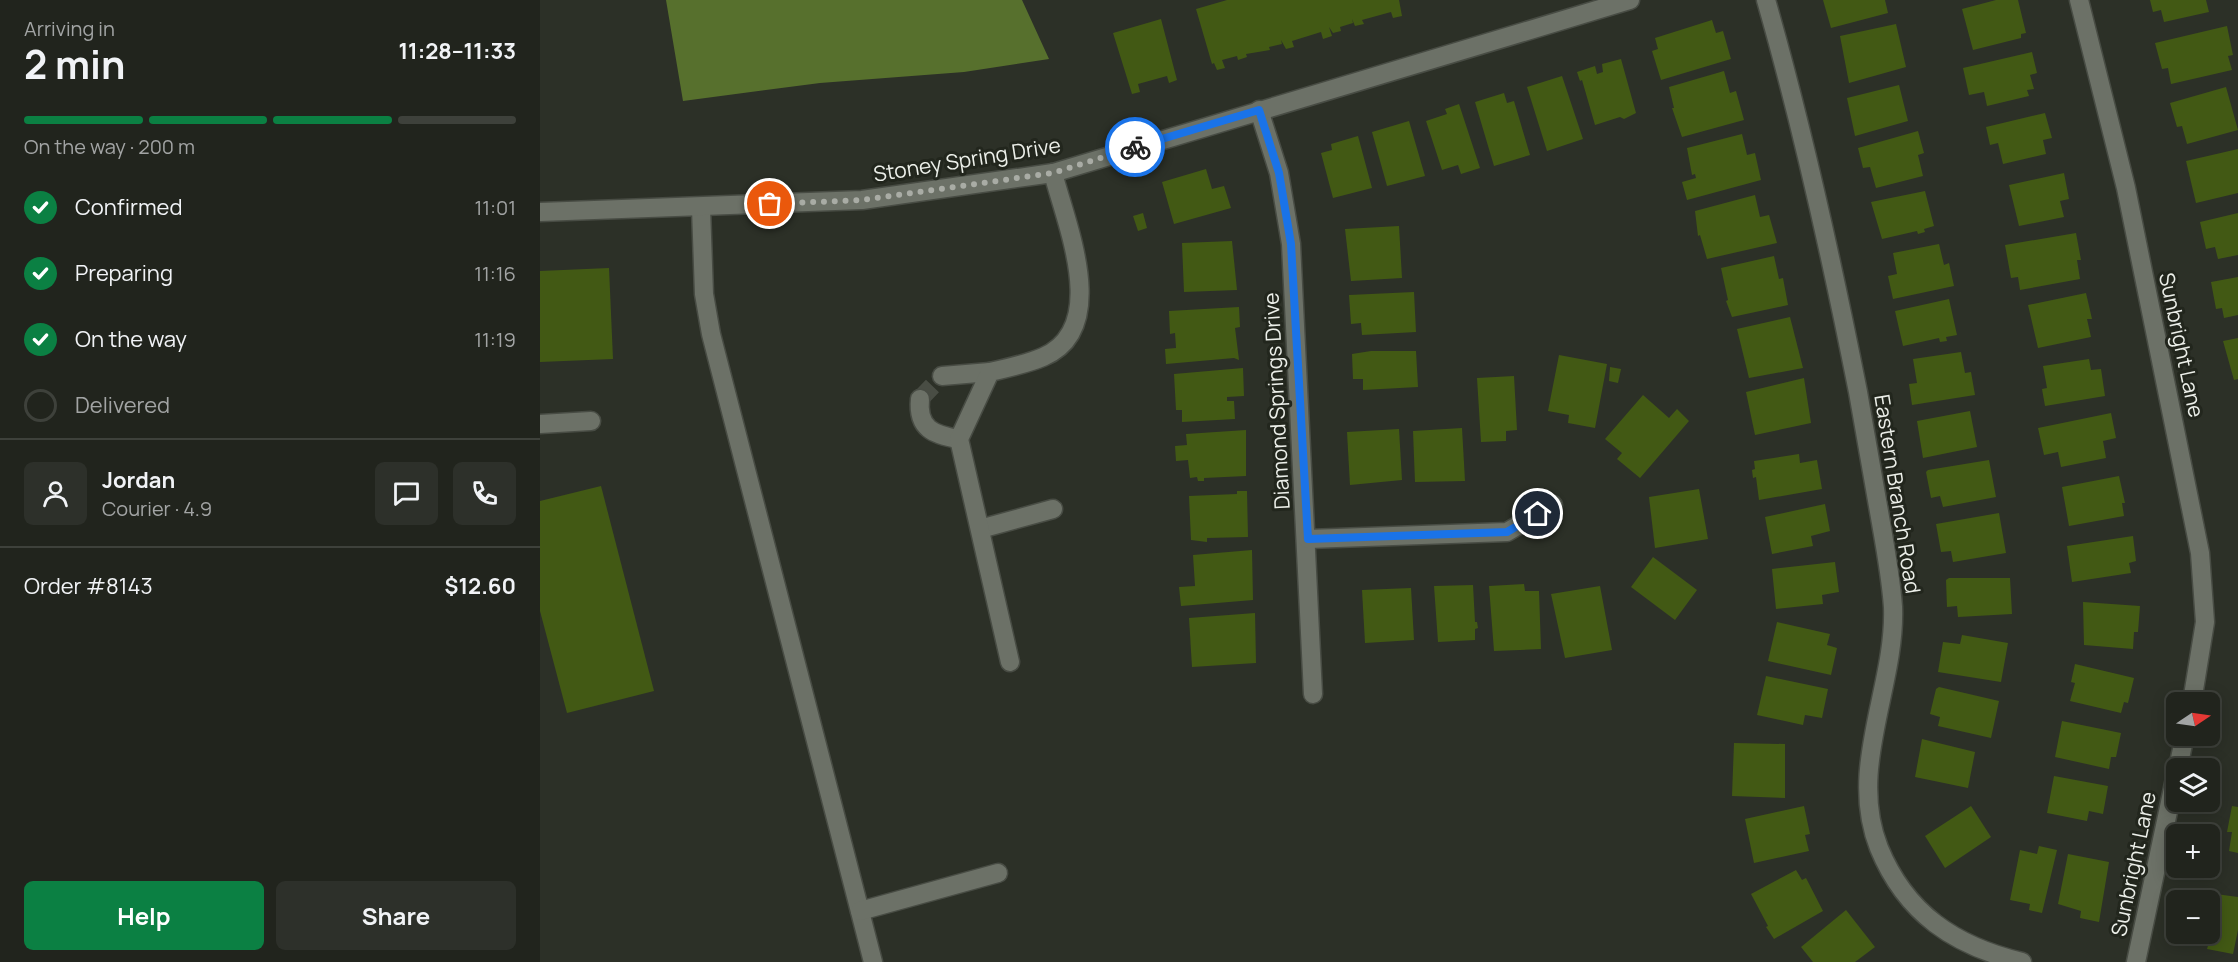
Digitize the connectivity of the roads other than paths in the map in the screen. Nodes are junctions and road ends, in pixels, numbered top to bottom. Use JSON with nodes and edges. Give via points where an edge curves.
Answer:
{"nodes":[{"id":1,"x":1630,"y":0,"type":"edge"},
{"id":2,"x":1766,"y":0,"type":"edge"},
{"id":3,"x":2079,"y":0,"type":"edge"},
{"id":4,"x":1259,"y":110,"type":"junction"},
{"id":5,"x":1053,"y":173,"type":"junction"},
{"id":6,"x":701,"y":208,"type":"junction"},
{"id":7,"x":540,"y":212,"type":"edge"},
{"id":8,"x":990,"y":372,"type":"junction"},
{"id":9,"x":942,"y":375,"type":"tunnel mouth"},
{"id":10,"x":920,"y":399,"type":"dead end"},
{"id":11,"x":591,"y":421,"type":"dead end"},
{"id":12,"x":540,"y":424,"type":"edge"},
{"id":13,"x":959,"y":439,"type":"junction"},
{"id":14,"x":1553,"y":505,"type":"dead end"},
{"id":15,"x":1053,"y":509,"type":"dead end"},
{"id":16,"x":980,"y":529,"type":"junction"},
{"id":17,"x":1308,"y":539,"type":"junction"},
{"id":18,"x":1010,"y":662,"type":"dead end"},
{"id":19,"x":2194,"y":692,"type":"edge"},
{"id":20,"x":1313,"y":694,"type":"dead end"},
{"id":21,"x":2168,"y":812,"type":"edge"},
{"id":22,"x":998,"y":873,"type":"dead end"},
{"id":23,"x":860,"y":910,"type":"junction"},
{"id":24,"x":873,"y":962,"type":"edge"},
{"id":25,"x":2022,"y":962,"type":"edge"},
{"id":26,"x":2136,"y":962,"type":"edge"}],
"edges":[{"from":1,"to":4,"type":"street","name":"Stoney Spring Drive"},
{"from":2,"to":25,"type":"street","name":"Eastern Branch Road","via":[[1829,249],[1890,575],[1891,642],[1871,751],[1871,818],[1879,846],[1904,892],[1927,917],[1961,942]]},
{"from":3,"to":19,"type":"street","name":"Sunbright Lane","via":[[2126,188],[2200,553],[2205,622]]},
{"from":4,"to":5,"type":"street","name":"Stoney Spring Drive"},
{"from":4,"to":17,"type":"street","name":"Diamond Springs Drive","via":[[1279,173],[1290,235]]},
{"from":5,"to":6,"type":"street","name":"Stoney Spring Drive","via":[[862,200]]},
{"from":5,"to":8,"type":"street","via":[[1080,276],[1080,311],[1066,341],[1044,357]]},
{"from":6,"to":7,"type":"street","name":"Stoney Spring Drive"},
{"from":6,"to":23,"type":"street","via":[[704,294],[711,334]]},
{"from":8,"to":9,"type":"street"},
{"from":8,"to":13,"type":"street"},
{"from":10,"to":13,"type":"street","via":[[924,424],[935,435]]},
{"from":11,"to":12,"type":"street"},
{"from":13,"to":16,"type":"street"},
{"from":14,"to":17,"type":"street","via":[[1507,532]]},
{"from":15,"to":16,"type":"street"},
{"from":16,"to":18,"type":"street"},
{"from":17,"to":20,"type":"street","name":"Diamond Springs Drive"},
{"from":21,"to":26,"type":"street","name":"Sunbright Lane"},
{"from":22,"to":23,"type":"street"},
{"from":23,"to":24,"type":"street"}]}
